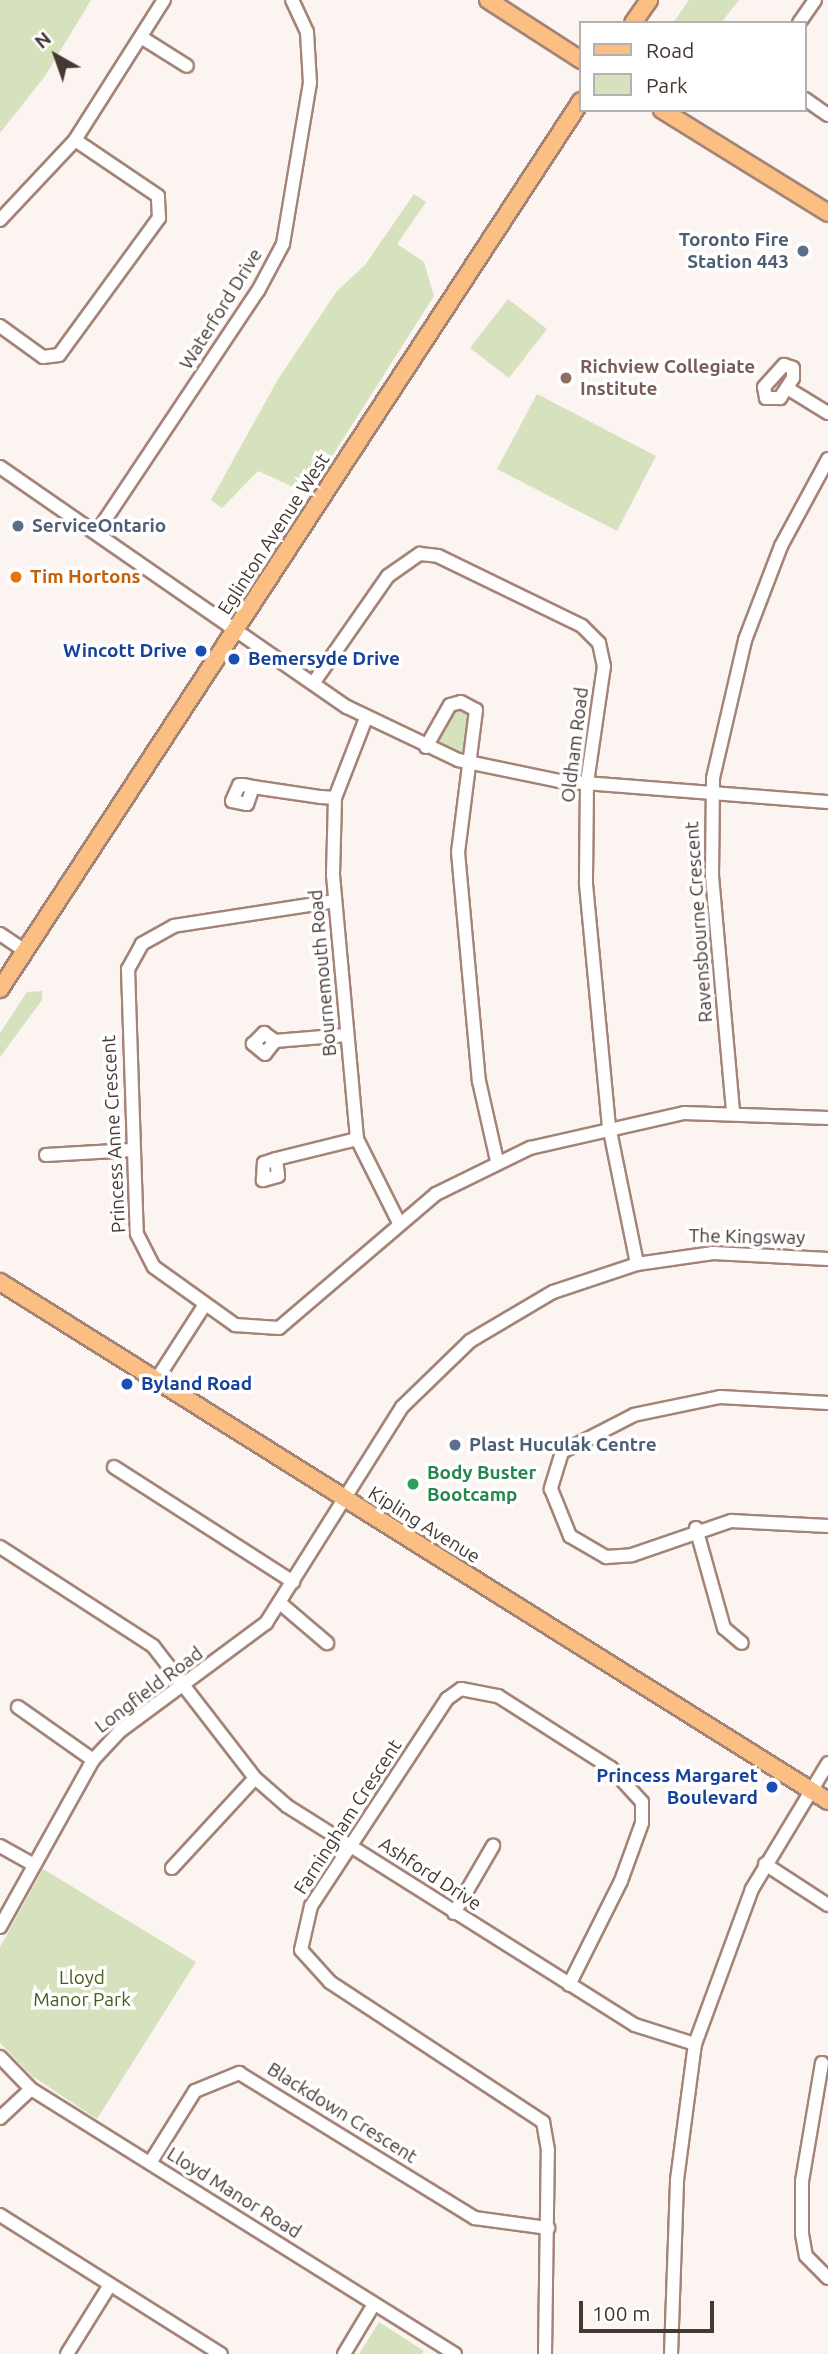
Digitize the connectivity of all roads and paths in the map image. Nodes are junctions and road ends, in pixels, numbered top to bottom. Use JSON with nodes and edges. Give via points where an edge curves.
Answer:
{"nodes":[{"id":1,"x":164,"y":0,"type":"edge"},
{"id":2,"x":292,"y":0,"type":"edge"},
{"id":3,"x":488,"y":0,"type":"edge"},
{"id":4,"x":649,"y":0,"type":"edge"},
{"id":5,"x":815,"y":0,"type":"edge"},
{"id":6,"x":635,"y":21,"type":"edge"},
{"id":7,"x":800,"y":21,"type":"edge"},
{"id":8,"x":141,"y":37,"type":"junction"},
{"id":9,"x":580,"y":59,"type":"edge"},
{"id":10,"x":187,"y":66,"type":"dead end"},
{"id":11,"x":807,"y":100,"type":"edge"},
{"id":12,"x":580,"y":103,"type":"edge"},
{"id":13,"x":665,"y":112,"type":"edge"},
{"id":14,"x":828,"y":115,"type":"edge"},
{"id":15,"x":75,"y":140,"type":"junction"},
{"id":16,"x":828,"y":213,"type":"edge"},
{"id":17,"x":0,"y":220,"type":"edge"},
{"id":18,"x":0,"y":326,"type":"edge"},
{"id":19,"x":787,"y":388,"type":"dead end"},
{"id":20,"x":828,"y":413,"type":"edge"},
{"id":21,"x":828,"y":459,"type":"edge"},
{"id":22,"x":0,"y":467,"type":"edge"},
{"id":23,"x":97,"y":532,"type":"junction"},
{"id":24,"x":238,"y":629,"type":"junction"},
{"id":25,"x":314,"y":682,"type":"junction"},
{"id":26,"x":366,"y":718,"type":"junction"},
{"id":27,"x":426,"y":747,"type":"junction"},
{"id":28,"x":467,"y":764,"type":"junction"},
{"id":29,"x":587,"y":783,"type":"junction"},
{"id":30,"x":253,"y":787,"type":"dead end"},
{"id":31,"x":711,"y":793,"type":"junction"},
{"id":32,"x":335,"y":798,"type":"junction"},
{"id":33,"x":828,"y":802,"type":"edge"},
{"id":34,"x":335,"y":901,"type":"junction"},
{"id":35,"x":0,"y":934,"type":"edge"},
{"id":36,"x":25,"y":951,"type":"junction"},
{"id":37,"x":0,"y":989,"type":"edge"},
{"id":38,"x":346,"y":1035,"type":"junction"},
{"id":39,"x":275,"y":1041,"type":"dead end"},
{"id":40,"x":733,"y":1111,"type":"junction"},
{"id":41,"x":828,"y":1118,"type":"edge"},
{"id":42,"x":609,"y":1126,"type":"junction"},
{"id":43,"x":358,"y":1139,"type":"junction"},
{"id":44,"x":132,"y":1150,"type":"junction"},
{"id":45,"x":46,"y":1155,"type":"dead end"},
{"id":46,"x":276,"y":1159,"type":"dead end"},
{"id":47,"x":498,"y":1161,"type":"junction"},
{"id":48,"x":398,"y":1221,"type":"junction"},
{"id":49,"x":828,"y":1259,"type":"edge"},
{"id":50,"x":637,"y":1264,"type":"junction"},
{"id":51,"x":0,"y":1282,"type":"edge"},
{"id":52,"x":204,"y":1306,"type":"junction"},
{"id":53,"x":155,"y":1382,"type":"junction"},
{"id":54,"x":828,"y":1403,"type":"edge"},
{"id":55,"x":114,"y":1467,"type":"dead end"},
{"id":56,"x":344,"y":1500,"type":"junction"},
{"id":57,"x":828,"y":1526,"type":"edge"},
{"id":58,"x":696,"y":1528,"type":"junction"},
{"id":59,"x":0,"y":1547,"type":"edge"},
{"id":60,"x":293,"y":1582,"type":"junction"},
{"id":61,"x":280,"y":1603,"type":"junction"},
{"id":62,"x":327,"y":1643,"type":"dead end"},
{"id":63,"x":743,"y":1643,"type":"dead end"},
{"id":64,"x":185,"y":1685,"type":"junction"},
{"id":65,"x":18,"y":1707,"type":"dead end"},
{"id":66,"x":93,"y":1760,"type":"junction"},
{"id":67,"x":828,"y":1763,"type":"edge"},
{"id":68,"x":255,"y":1778,"type":"junction"},
{"id":69,"x":810,"y":1790,"type":"junction"},
{"id":70,"x":828,"y":1801,"type":"edge"},
{"id":71,"x":0,"y":1846,"type":"edge"},
{"id":72,"x":493,"y":1846,"type":"dead end"},
{"id":73,"x":352,"y":1847,"type":"junction"},
{"id":74,"x":765,"y":1864,"type":"junction"},
{"id":75,"x":34,"y":1865,"type":"junction"},
{"id":76,"x":172,"y":1868,"type":"dead end"},
{"id":77,"x":828,"y":1905,"type":"edge"},
{"id":78,"x":454,"y":1913,"type":"junction"},
{"id":79,"x":0,"y":1927,"type":"edge"},
{"id":80,"x":569,"y":1985,"type":"junction"},
{"id":81,"x":695,"y":2044,"type":"junction"},
{"id":82,"x":0,"y":2057,"type":"edge"},
{"id":83,"x":822,"y":2063,"type":"dead end"},
{"id":84,"x":31,"y":2089,"type":"junction"},
{"id":85,"x":0,"y":2118,"type":"edge"},
{"id":86,"x":150,"y":2163,"type":"junction"},
{"id":87,"x":0,"y":2215,"type":"edge"},
{"id":88,"x":548,"y":2228,"type":"junction"},
{"id":89,"x":828,"y":2278,"type":"edge"},
{"id":90,"x":110,"y":2284,"type":"junction"},
{"id":91,"x":374,"y":2304,"type":"junction"},
{"id":92,"x":206,"y":2350,"type":"edge"},
{"id":93,"x":67,"y":2354,"type":"edge"},
{"id":94,"x":221,"y":2354,"type":"edge"},
{"id":95,"x":344,"y":2354,"type":"edge"},
{"id":96,"x":455,"y":2354,"type":"edge"},
{"id":97,"x":545,"y":2354,"type":"edge"},
{"id":98,"x":671,"y":2354,"type":"edge"}],
"edges":[{"from":1,"to":8,"type":"street"},
{"from":2,"to":23,"type":"street","name":"Waterford Drive","via":[[307,32],[310,83],[283,244],[258,291]]},
{"from":3,"to":9,"type":"main road"},
{"from":4,"to":6,"type":"main road"},
{"from":5,"to":7,"type":"street"},
{"from":8,"to":10,"type":"street"},
{"from":8,"to":15,"type":"street"},
{"from":11,"to":14,"type":"street"},
{"from":12,"to":24,"type":"main road","name":"Eglinton Avenue West"},
{"from":13,"to":16,"type":"main road"},
{"from":15,"to":17,"type":"street"},
{"from":15,"to":18,"type":"street","via":[[158,196],[159,218],[59,355],[43,357]]},
{"from":19,"to":20,"type":"street"},
{"from":21,"to":31,"type":"street","name":"Ravensbourne Crescent","via":[[781,546],[745,640]]},
{"from":22,"to":23,"type":"street"},
{"from":23,"to":24,"type":"street"},
{"from":24,"to":25,"type":"street"},
{"from":24,"to":36,"type":"main road","name":"Eglinton Avenue West"},
{"from":25,"to":26,"type":"street"},
{"from":25,"to":29,"type":"street","name":"Oldham Road","via":[[395,568],[420,554],[438,555],[582,626],[599,643],[604,666]]},
{"from":26,"to":27,"type":"street"},
{"from":26,"to":32,"type":"street","name":"Bournemouth Road"},
{"from":27,"to":28,"type":"street"},
{"from":27,"to":28,"type":"street","via":[[445,709],[467,703],[479,722]]},
{"from":28,"to":29,"type":"street"},
{"from":28,"to":47,"type":"street","via":[[460,818],[461,896],[479,1081]]},
{"from":29,"to":31,"type":"street"},
{"from":29,"to":42,"type":"street","name":"Oldham Road","via":[[586,884]]},
{"from":30,"to":32,"type":"street"},
{"from":31,"to":33,"type":"street"},
{"from":31,"to":40,"type":"street","name":"Ravensbourne Crescent","via":[[713,889]]},
{"from":32,"to":34,"type":"street","name":"Bournemouth Road"},
{"from":34,"to":38,"type":"street","name":"Bournemouth Road"},
{"from":34,"to":44,"type":"street","name":"Princess Anne Crescent","via":[[180,925],[142,944],[125,987]]},
{"from":35,"to":36,"type":"street"},
{"from":36,"to":37,"type":"main road","name":"Eglinton Avenue West"},
{"from":38,"to":39,"type":"street"},
{"from":38,"to":43,"type":"street","name":"Bournemouth Road"},
{"from":40,"to":41,"type":"street","name":"Princess Anne Crescent"},
{"from":40,"to":42,"type":"street","name":"Princess Anne Crescent"},
{"from":42,"to":47,"type":"street","name":"Princess Anne Crescent"},
{"from":42,"to":50,"type":"street","name":"Oldham Road"},
{"from":43,"to":46,"type":"street"},
{"from":43,"to":48,"type":"street","name":"Bournemouth Road"},
{"from":44,"to":45,"type":"street"},
{"from":44,"to":52,"type":"street","name":"Princess Anne Crescent","via":[[141,1245],[154,1267]]},
{"from":47,"to":48,"type":"street","name":"Princess Anne Crescent"},
{"from":48,"to":52,"type":"street","name":"Princess Anne Crescent","via":[[272,1332],[236,1325]]},
{"from":49,"to":50,"type":"street","name":"The Kingsway","via":[[713,1253]]},
{"from":50,"to":56,"type":"street","name":"The Kingsway","via":[[533,1302],[452,1355],[402,1407]]},
{"from":51,"to":53,"type":"main road","name":"Kipling Avenue"},
{"from":52,"to":53,"type":"street"},
{"from":53,"to":56,"type":"main road","name":"Kipling Avenue"},
{"from":54,"to":58,"type":"street","via":[[738,1396],[684,1402],[612,1422],[575,1442],[555,1464],[551,1489],[559,1520],[593,1553],[632,1555]]},
{"from":55,"to":60,"type":"street"},
{"from":56,"to":60,"type":"street","name":"Longfield Road"},
{"from":56,"to":69,"type":"main road","name":"Kipling Avenue"},
{"from":57,"to":58,"type":"street","via":[[751,1521]]},
{"from":58,"to":63,"type":"street","via":[[724,1628]]},
{"from":59,"to":64,"type":"street","name":"Ashford Drive","via":[[144,1639]]},
{"from":60,"to":61,"type":"street","name":"Longfield Road"},
{"from":61,"to":62,"type":"street"},
{"from":61,"to":64,"type":"street","name":"Longfield Road","via":[[259,1630]]},
{"from":64,"to":66,"type":"street","name":"Longfield Road"},
{"from":64,"to":68,"type":"street","name":"Ashford Drive"},
{"from":65,"to":66,"type":"street"},
{"from":66,"to":75,"type":"street","name":"Longfield Road"},
{"from":67,"to":69,"type":"street"},
{"from":68,"to":73,"type":"street","name":"Ashford Drive"},
{"from":68,"to":76,"type":"street"},
{"from":69,"to":70,"type":"main road","name":"Kipling Avenue"},
{"from":69,"to":74,"type":"street"},
{"from":71,"to":75,"type":"street"},
{"from":72,"to":78,"type":"street"},
{"from":73,"to":78,"type":"street","name":"Ashford Drive"},
{"from":73,"to":80,"type":"street","name":"Farningham Crescent","via":[[447,1699],[461,1689],[498,1696],[600,1761],[639,1794],[642,1823],[621,1881]]},
{"from":73,"to":88,"type":"street","name":"Farningham Crescent","via":[[311,1906],[301,1950],[330,1982],[542,2122]]},
{"from":74,"to":77,"type":"street"},
{"from":74,"to":81,"type":"street","via":[[728,1943]]},
{"from":75,"to":79,"type":"street","name":"Longfield Road"},
{"from":78,"to":80,"type":"street","name":"Ashford Drive"},
{"from":80,"to":81,"type":"street","name":"Ashford Drive","via":[[635,2025]]},
{"from":81,"to":98,"type":"street","via":[[678,2158]]},
{"from":82,"to":84,"type":"street","name":"Lloyd Manor Road"},
{"from":83,"to":89,"type":"street","via":[[802,2181],[802,2234],[806,2256]]},
{"from":84,"to":85,"type":"street"},
{"from":84,"to":86,"type":"street","name":"Lloyd Manor Road"},
{"from":86,"to":88,"type":"street","name":"Blackdown Crescent","via":[[195,2091],[239,2073],[475,2218]]},
{"from":86,"to":91,"type":"street","name":"Lloyd Manor Road"},
{"from":87,"to":90,"type":"street"},
{"from":88,"to":97,"type":"street","name":"Farningham Crescent"},
{"from":90,"to":92,"type":"street"},
{"from":90,"to":93,"type":"street"},
{"from":91,"to":95,"type":"street"},
{"from":91,"to":96,"type":"street","name":"Lloyd Manor Road"},
{"from":92,"to":94,"type":"street"}]}
